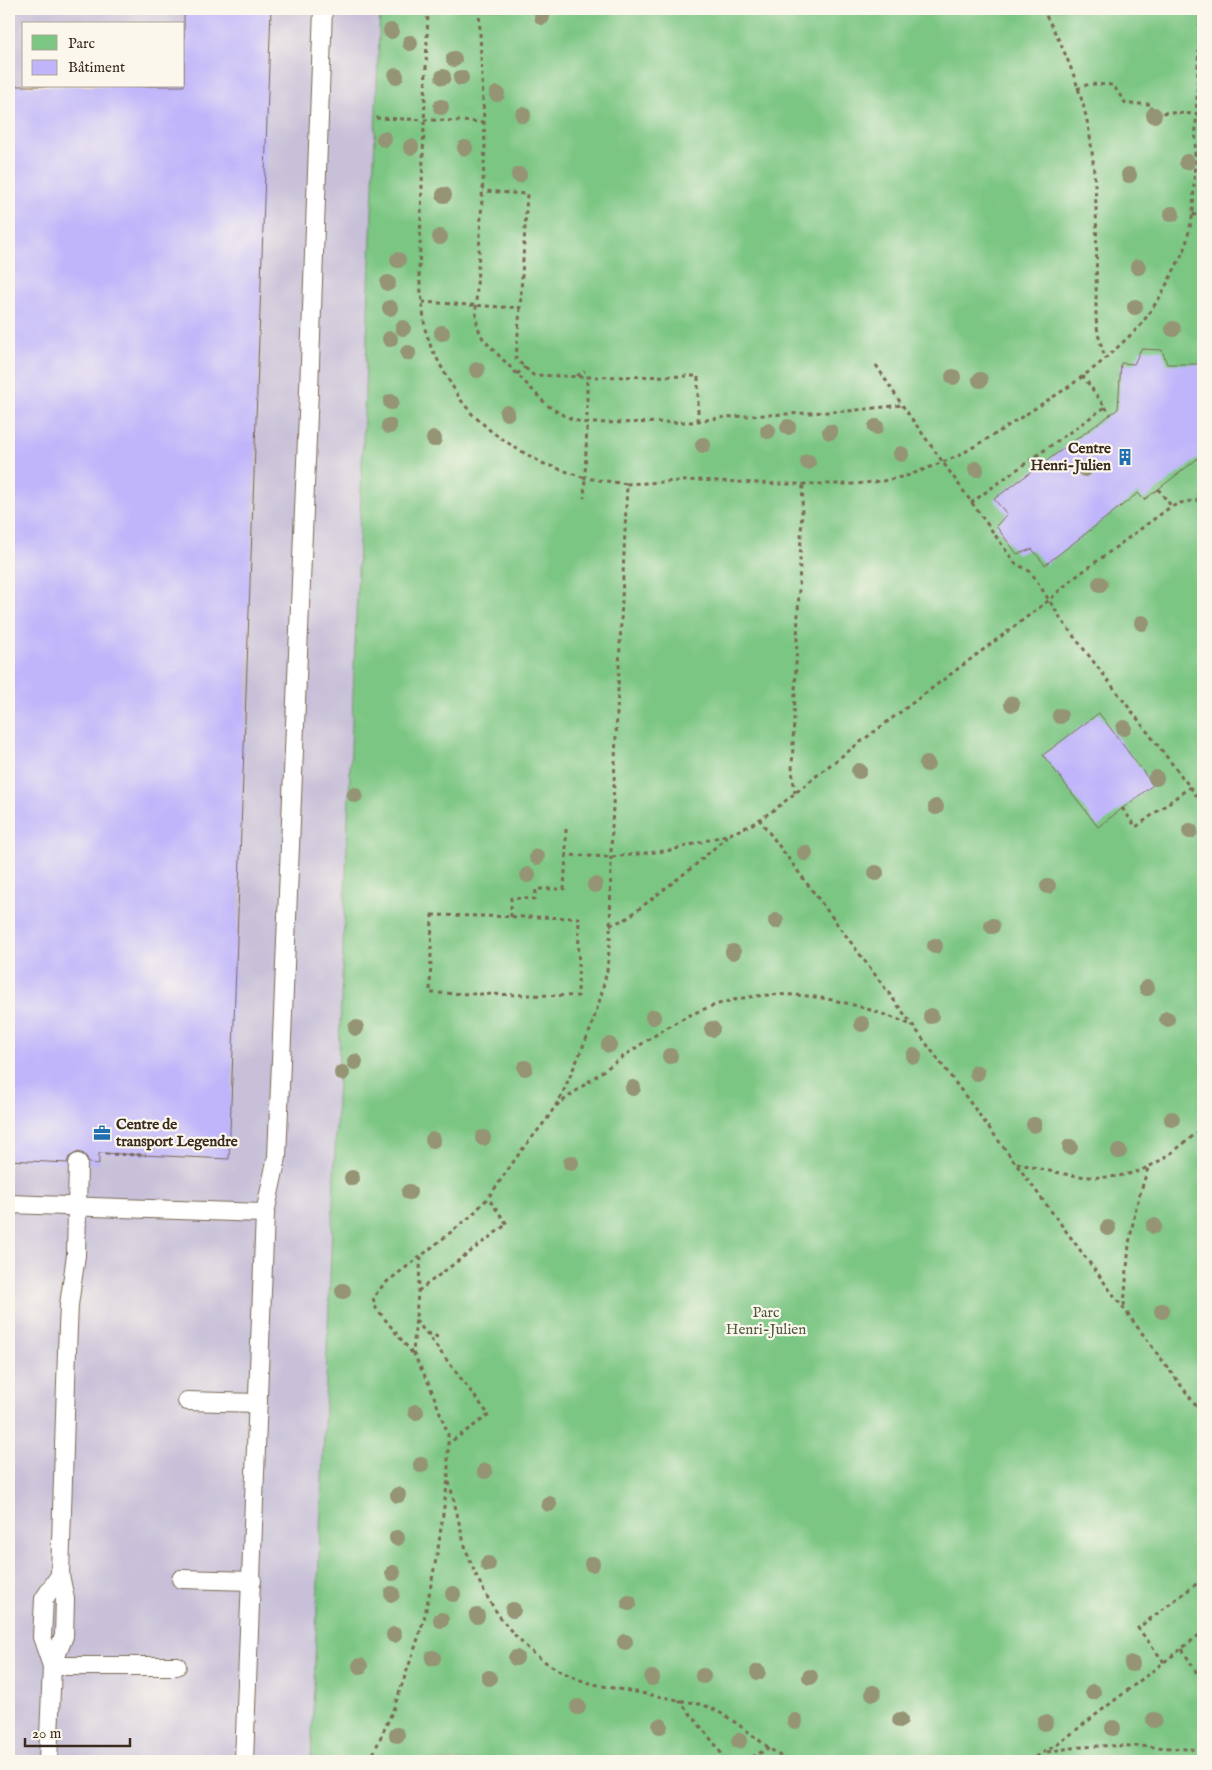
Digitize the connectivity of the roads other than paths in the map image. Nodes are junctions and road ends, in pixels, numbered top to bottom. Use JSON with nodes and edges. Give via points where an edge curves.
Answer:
{"nodes":[{"id":1,"x":323,"y":9,"type":"edge"},
{"id":2,"x":78,"y":1163,"type":"dead end"},
{"id":3,"x":9,"y":1204,"type":"edge"},
{"id":4,"x":77,"y":1206,"type":"junction"},
{"id":5,"x":265,"y":1212,"type":"junction"},
{"id":6,"x":187,"y":1401,"type":"dead end"},
{"id":7,"x":258,"y":1403,"type":"junction"},
{"id":8,"x":181,"y":1579,"type":"dead end"},
{"id":9,"x":252,"y":1581,"type":"junction"},
{"id":10,"x":52,"y":1666,"type":"junction"},
{"id":11,"x":178,"y":1666,"type":"dead end"},
{"id":12,"x":48,"y":1761,"type":"edge"},
{"id":13,"x":244,"y":1761,"type":"edge"}],
"edges":[{"from":1,"to":5,"type":"lane","via":[[277,1147]]},
{"from":2,"to":4,"type":"lane"},
{"from":3,"to":4,"type":"lane"},
{"from":4,"to":5,"type":"lane"},
{"from":4,"to":10,"type":"lane","via":[[76,1255],[66,1351],[60,1575],[44,1599],[42,1637]]},
{"from":5,"to":7,"type":"lane"},
{"from":6,"to":7,"type":"lane"},
{"from":7,"to":9,"type":"lane"},
{"from":8,"to":9,"type":"lane"},
{"from":9,"to":13,"type":"lane"},
{"from":10,"to":11,"type":"lane"},
{"from":10,"to":12,"type":"lane"}]}
